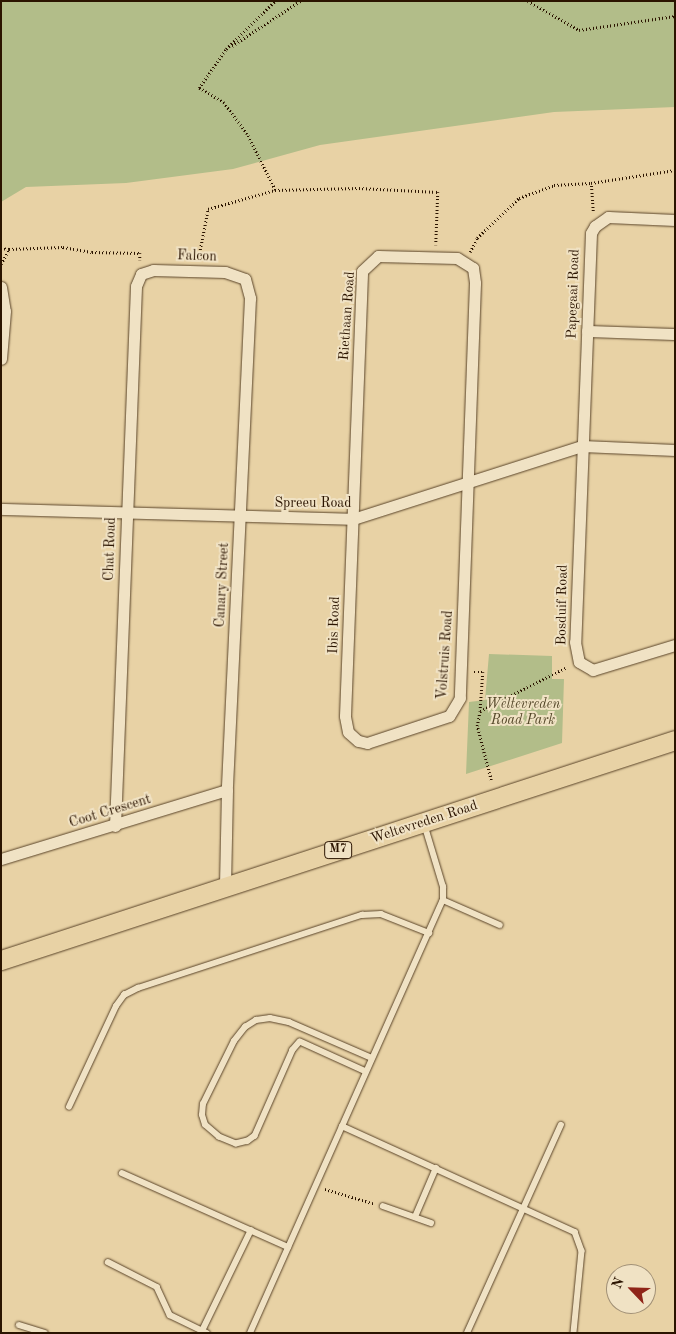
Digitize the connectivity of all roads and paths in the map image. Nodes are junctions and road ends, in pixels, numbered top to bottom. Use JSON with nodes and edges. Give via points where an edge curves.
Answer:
{"nodes":[{"id":1,"x":275,"y":1,"type":"edge"},
{"id":2,"x":300,"y":1,"type":"edge"},
{"id":3,"x":528,"y":1,"type":"edge"},
{"id":4,"x":675,"y":16,"type":"edge"},
{"id":5,"x":226,"y":49,"type":"junction"},
{"id":6,"x":675,"y":170,"type":"edge"},
{"id":7,"x":591,"y":182,"type":"junction"},
{"id":8,"x":275,"y":190,"type":"junction"},
{"id":9,"x":594,"y":216,"type":"dead end"},
{"id":10,"x":675,"y":220,"type":"edge"},
{"id":11,"x":1,"y":248,"type":"edge"},
{"id":12,"x":9,"y":249,"type":"junction"},
{"id":13,"x":436,"y":258,"type":"junction"},
{"id":14,"x":466,"y":262,"type":"junction"},
{"id":15,"x":1,"y":264,"type":"edge"},
{"id":16,"x":196,"y":271,"type":"junction"},
{"id":17,"x":141,"y":274,"type":"junction"},
{"id":18,"x":248,"y":286,"type":"joint"},
{"id":19,"x":1,"y":287,"type":"edge"},
{"id":20,"x":587,"y":330,"type":"junction"},
{"id":21,"x":675,"y":334,"type":"edge"},
{"id":22,"x":1,"y":359,"type":"edge"},
{"id":23,"x":582,"y":446,"type":"junction"},
{"id":24,"x":675,"y":450,"type":"edge"},
{"id":25,"x":468,"y":484,"type":"junction"},
{"id":26,"x":1,"y":509,"type":"edge"},
{"id":27,"x":127,"y":513,"type":"junction"},
{"id":28,"x":240,"y":518,"type":"junction"},
{"id":29,"x":353,"y":519,"type":"junction"},
{"id":30,"x":675,"y":645,"type":"edge"},
{"id":31,"x":570,"y":666,"type":"dead end"},
{"id":32,"x":468,"y":672,"type":"dead end"},
{"id":33,"x":480,"y":711,"type":"junction"},
{"id":34,"x":348,"y":732,"type":"joint"},
{"id":35,"x":675,"y":740,"type":"edge"},
{"id":36,"x":491,"y":780,"type":"dead end"},
{"id":37,"x":227,"y":790,"type":"junction"},
{"id":38,"x":424,"y":822,"type":"junction"},
{"id":39,"x":115,"y":826,"type":"junction"},
{"id":40,"x":1,"y":859,"type":"edge"},
{"id":41,"x":225,"y":886,"type":"junction"},
{"id":42,"x":443,"y":900,"type":"junction"},
{"id":43,"x":500,"y":925,"type":"dead end"},
{"id":44,"x":429,"y":933,"type":"junction"},
{"id":45,"x":1,"y":960,"type":"edge"},
{"id":46,"x":372,"y":1058,"type":"junction"},
{"id":47,"x":366,"y":1072,"type":"junction"},
{"id":48,"x":69,"y":1107,"type":"dead end"},
{"id":49,"x":561,"y":1125,"type":"dead end"},
{"id":50,"x":342,"y":1126,"type":"junction"},
{"id":51,"x":436,"y":1168,"type":"junction"},
{"id":52,"x":122,"y":1173,"type":"dead end"},
{"id":53,"x":315,"y":1186,"type":"junction"},
{"id":54,"x":383,"y":1206,"type":"joint"},
{"id":55,"x":523,"y":1208,"type":"junction"},
{"id":56,"x":415,"y":1217,"type":"junction"},
{"id":57,"x":431,"y":1223,"type":"dead end"},
{"id":58,"x":251,"y":1230,"type":"junction"},
{"id":59,"x":288,"y":1247,"type":"junction"},
{"id":60,"x":108,"y":1262,"type":"dead end"},
{"id":61,"x":18,"y":1324,"type":"dead end"},
{"id":62,"x":203,"y":1332,"type":"edge"},
{"id":63,"x":45,"y":1333,"type":"edge"},
{"id":64,"x":250,"y":1333,"type":"edge"},
{"id":65,"x":467,"y":1333,"type":"edge"},
{"id":66,"x":574,"y":1333,"type":"edge"}],
"edges":[{"from":1,"to":5,"type":"path"},
{"from":2,"to":5,"type":"path"},
{"from":3,"to":4,"type":"path","via":[[579,30]]},
{"from":5,"to":8,"type":"path","via":[[199,88],[224,102],[247,134]]},
{"from":6,"to":7,"type":"path"},
{"from":7,"to":9,"type":"path"},
{"from":7,"to":14,"type":"path","via":[[554,185],[519,198],[477,238]]},
{"from":8,"to":13,"type":"path","via":[[359,188],[438,192]]},
{"from":8,"to":16,"type":"path","via":[[208,209]]},
{"from":10,"to":20,"type":"street","name":"Papegaai Road","via":[[608,218],[595,226],[590,244]]},
{"from":11,"to":12,"type":"path"},
{"from":12,"to":15,"type":"path"},
{"from":12,"to":17,"type":"path","via":[[63,247],[92,252],[140,253]]},
{"from":13,"to":14,"type":"street","name":"Riethaan Road"},
{"from":13,"to":29,"type":"street","name":"Riethaan Road","via":[[378,256],[362,271]]},
{"from":14,"to":25,"type":"street","via":[[473,268],[475,283]]},
{"from":16,"to":17,"type":"street","name":"Falcon","via":[[153,270]]},
{"from":16,"to":18,"type":"street","name":"Falcon","via":[[238,275]]},
{"from":17,"to":27,"type":"street","name":"Chat Road","via":[[136,286]]},
{"from":18,"to":28,"type":"street","name":"Canary Street"},
{"from":19,"to":22,"type":"street","via":[[5,311]]},
{"from":20,"to":21,"type":"street"},
{"from":20,"to":23,"type":"street","name":"Papegaai Road"},
{"from":23,"to":24,"type":"street","name":"Spreeu Road"},
{"from":23,"to":25,"type":"street","name":"Spreeu Road"},
{"from":23,"to":30,"type":"street","name":"Bosduif Road","via":[[575,642],[579,662],[593,670],[601,669]]},
{"from":25,"to":29,"type":"street","name":"Spreeu Road"},
{"from":25,"to":34,"type":"street","name":"Volstruis Road","via":[[458,704],[449,716],[367,743],[358,741]]},
{"from":26,"to":27,"type":"street","name":"Spreeu Road"},
{"from":27,"to":28,"type":"street","name":"Spreeu Road"},
{"from":27,"to":39,"type":"street","name":"Chat Road"},
{"from":28,"to":29,"type":"street","name":"Spreeu Road"},
{"from":28,"to":37,"type":"street","name":"Canary Street"},
{"from":29,"to":34,"type":"street","name":"Ibis Road","via":[[345,716]]},
{"from":31,"to":33,"type":"path"},
{"from":32,"to":33,"type":"path","via":[[483,672]]},
{"from":33,"to":36,"type":"path","via":[[477,726]]},
{"from":35,"to":38,"type":"main road","name":"Weltevreden Road","number":"M7"},
{"from":37,"to":39,"type":"street","name":"Coot Crescent"},
{"from":37,"to":41,"type":"street","name":"Canary Street"},
{"from":38,"to":41,"type":"main road","name":"Weltevreden Road","number":"M7"},
{"from":38,"to":42,"type":"lane","via":[[444,887]]},
{"from":39,"to":40,"type":"street","name":"Coot Crescent"},
{"from":41,"to":45,"type":"main road","name":"Weltevreden Road","number":"M7"},
{"from":42,"to":43,"type":"lane"},
{"from":42,"to":44,"type":"lane"},
{"from":44,"to":46,"type":"lane"},
{"from":44,"to":48,"type":"lane","via":[[401,919],[381,914],[362,915],[138,988],[124,995],[116,1006]]},
{"from":46,"to":47,"type":"lane"},
{"from":46,"to":47,"type":"lane","via":[[289,1022],[270,1018],[256,1020],[245,1026],[234,1042],[203,1104],[202,1115],[205,1125],[219,1137],[236,1144],[255,1136],[293,1050],[300,1042]]},
{"from":47,"to":50,"type":"lane"},
{"from":49,"to":55,"type":"lane"},
{"from":50,"to":51,"type":"lane"},
{"from":50,"to":53,"type":"lane"},
{"from":51,"to":55,"type":"lane"},
{"from":51,"to":56,"type":"lane"},
{"from":52,"to":58,"type":"lane"},
{"from":53,"to":54,"type":"path"},
{"from":53,"to":59,"type":"lane"},
{"from":54,"to":56,"type":"lane"},
{"from":55,"to":65,"type":"lane"},
{"from":55,"to":66,"type":"lane","via":[[575,1232],[579,1238],[582,1251]]},
{"from":56,"to":57,"type":"lane"},
{"from":58,"to":59,"type":"lane"},
{"from":58,"to":62,"type":"lane"},
{"from":59,"to":64,"type":"lane"},
{"from":60,"to":62,"type":"lane","via":[[157,1287],[170,1315]]},
{"from":61,"to":63,"type":"lane"}]}
